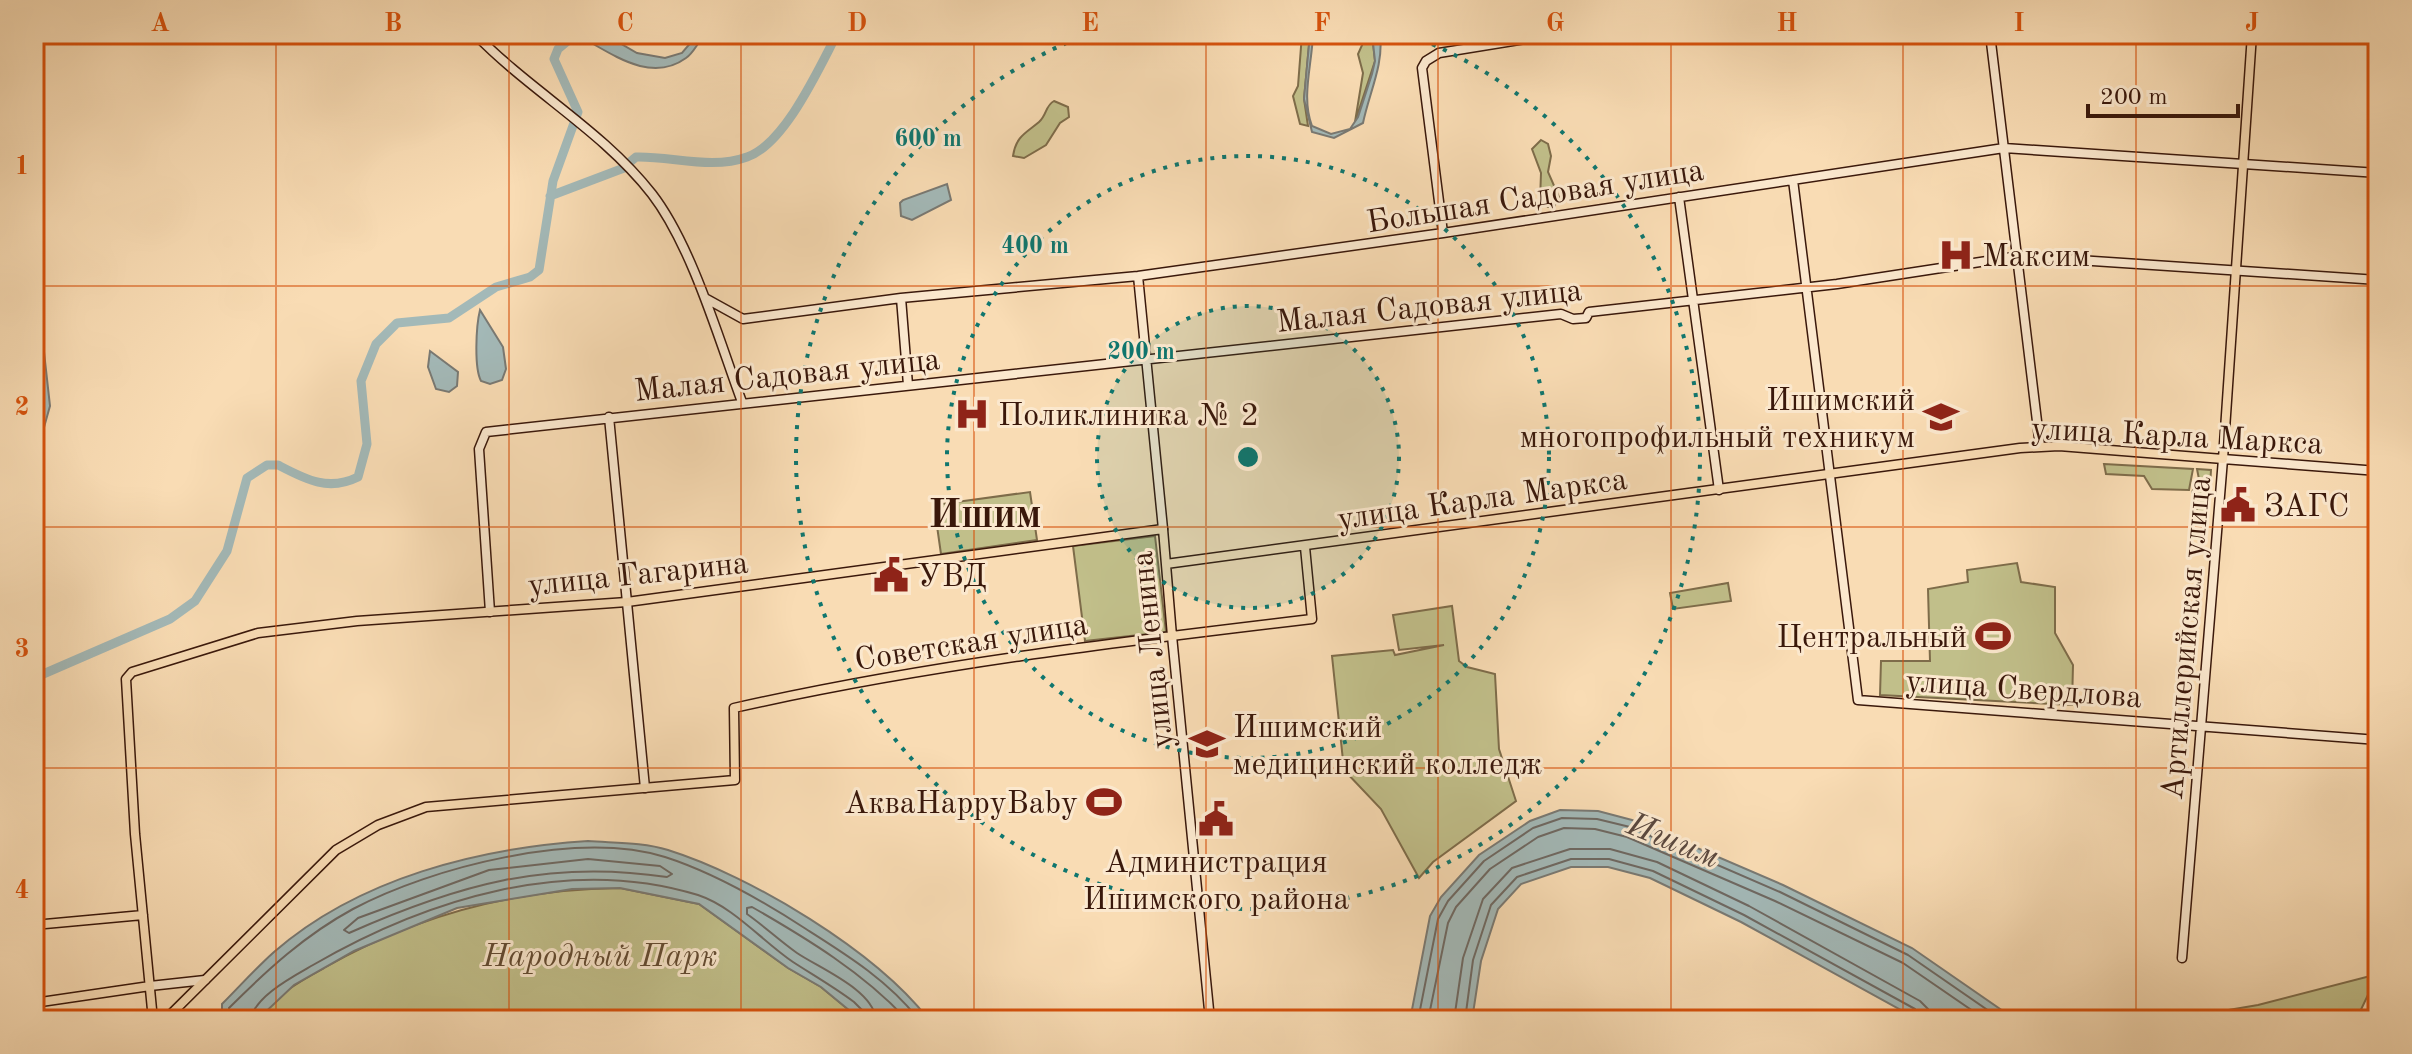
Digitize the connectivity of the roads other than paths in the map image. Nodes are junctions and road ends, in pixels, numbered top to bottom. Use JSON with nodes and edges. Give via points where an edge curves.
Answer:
{"nodes":[{"id":1,"x":475,"y":34,"type":"edge"},
{"id":2,"x":1552,"y":34,"type":"edge"},
{"id":3,"x":1990,"y":34,"type":"edge"},
{"id":4,"x":2252,"y":34,"type":"edge"},
{"id":5,"x":2004,"y":148,"type":"junction"},
{"id":6,"x":2243,"y":164,"type":"junction"},
{"id":7,"x":2378,"y":173,"type":"edge"},
{"id":8,"x":1793,"y":180,"type":"junction"},
{"id":9,"x":1679,"y":197,"type":"junction"},
{"id":10,"x":1443,"y":233,"type":"junction"},
{"id":11,"x":2019,"y":256,"type":"junction"},
{"id":12,"x":2235,"y":269,"type":"junction"},
{"id":13,"x":1138,"y":276,"type":"junction"},
{"id":14,"x":2378,"y":280,"type":"edge"},
{"id":15,"x":1807,"y":288,"type":"junction"},
{"id":16,"x":705,"y":298,"type":"junction"},
{"id":17,"x":901,"y":298,"type":"junction"},
{"id":18,"x":1690,"y":300,"type":"junction"},
{"id":19,"x":1146,"y":358,"type":"junction"},
{"id":20,"x":908,"y":385,"type":"junction"},
{"id":21,"x":742,"y":402,"type":"junction"},
{"id":22,"x":609,"y":417,"type":"junction"},
{"id":23,"x":2040,"y":446,"type":"junction"},
{"id":24,"x":2223,"y":459,"type":"junction"},
{"id":25,"x":2378,"y":471,"type":"edge"},
{"id":26,"x":1830,"y":473,"type":"junction"},
{"id":27,"x":1719,"y":490,"type":"junction"},
{"id":28,"x":1163,"y":529,"type":"junction"},
{"id":29,"x":1305,"y":547,"type":"junction"},
{"id":30,"x":1166,"y":564,"type":"junction"},
{"id":31,"x":627,"y":602,"type":"junction"},
{"id":32,"x":490,"y":612,"type":"junction"},
{"id":33,"x":1172,"y":636,"type":"junction"},
{"id":34,"x":2202,"y":726,"type":"junction"},
{"id":35,"x":2378,"y":740,"type":"edge"},
{"id":36,"x":645,"y":788,"type":"junction"},
{"id":37,"x":143,"y":915,"type":"junction"},
{"id":38,"x":34,"y":925,"type":"edge"},
{"id":39,"x":2182,"y":958,"type":"dead end"},
{"id":40,"x":205,"y":980,"type":"junction"},
{"id":41,"x":150,"y":986,"type":"junction"},
{"id":42,"x":34,"y":1003,"type":"edge"},
{"id":43,"x":152,"y":1004,"type":"junction"},
{"id":44,"x":179,"y":1008,"type":"junction"},
{"id":45,"x":153,"y":1020,"type":"edge"},
{"id":46,"x":165,"y":1020,"type":"edge"},
{"id":47,"x":1210,"y":1020,"type":"edge"}],
"edges":[{"from":1,"to":16,"type":"street","via":[[579,123],[657,200]]},
{"from":2,"to":10,"type":"street","via":[[1439,53],[1422,68]]},
{"from":3,"to":5,"type":"street"},
{"from":4,"to":6,"type":"main road","name":"Артиллерийская улица"},
{"from":5,"to":6,"type":"street","name":"Большая Садовая улица"},
{"from":5,"to":8,"type":"street","name":"Большая Садовая улица"},
{"from":5,"to":11,"type":"street"},
{"from":6,"to":7,"type":"street","name":"Большая Садовая улица"},
{"from":6,"to":12,"type":"main road","name":"Артиллерийская улица"},
{"from":8,"to":9,"type":"street","name":"Большая Садовая улица"},
{"from":8,"to":15,"type":"street"},
{"from":9,"to":10,"type":"street","name":"Большая Садовая улица"},
{"from":9,"to":18,"type":"street"},
{"from":10,"to":13,"type":"street","name":"Большая Садовая улица"},
{"from":11,"to":12,"type":"street","name":"Малая Садовая улица"},
{"from":11,"to":15,"type":"street","name":"Малая Садовая улица"},
{"from":11,"to":23,"type":"street"},
{"from":12,"to":14,"type":"street","name":"Малая Садовая улица"},
{"from":12,"to":24,"type":"main road","name":"Артиллерийская улица"},
{"from":13,"to":17,"type":"street","name":"Большая Садовая улица"},
{"from":13,"to":19,"type":"street","name":"улица Ленина"},
{"from":15,"to":18,"type":"street","name":"Малая Садовая улица"},
{"from":15,"to":26,"type":"street"},
{"from":16,"to":17,"type":"street","name":"Большая Садовая улица","via":[[743,319]]},
{"from":16,"to":21,"type":"street"},
{"from":17,"to":20,"type":"street"},
{"from":18,"to":19,"type":"street","name":"Малая Садовая улица","via":[[1589,312],[1586,318],[1561,314]]},
{"from":18,"to":27,"type":"street"},
{"from":19,"to":20,"type":"street","name":"Малая Садовая улица"},
{"from":19,"to":28,"type":"street","name":"улица Ленина"},
{"from":20,"to":21,"type":"street","name":"Малая Садовая улица"},
{"from":21,"to":22,"type":"street","name":"Малая Садовая улица"},
{"from":22,"to":31,"type":"street"},
{"from":22,"to":32,"type":"street","name":"Малая Садовая улица","via":[[486,432],[479,449]]},
{"from":23,"to":24,"type":"main road","name":"улица Карла Маркса"},
{"from":23,"to":26,"type":"main road","name":"улица Карла Маркса"},
{"from":24,"to":25,"type":"street","name":"улица Карла Маркса"},
{"from":24,"to":34,"type":"street","name":"Артиллерийская улица"},
{"from":26,"to":27,"type":"main road","name":"улица Карла Маркса"},
{"from":26,"to":34,"type":"street","name":"улица Свердлова","via":[[1858,700]]},
{"from":27,"to":29,"type":"main road","name":"улица Карла Маркса"},
{"from":28,"to":30,"type":"main road","name":"улица Ленина"},
{"from":28,"to":31,"type":"main road","name":"улица Гагарина"},
{"from":29,"to":30,"type":"main road","name":"улица Карла Маркса"},
{"from":29,"to":33,"type":"main road","name":"Советская улица","via":[[1312,619]]},
{"from":30,"to":33,"type":"main road","name":"улица Ленина"},
{"from":31,"to":32,"type":"main road","name":"улица Гагарина"},
{"from":31,"to":36,"type":"street"},
{"from":32,"to":37,"type":"main road","name":"улица Гагарина","via":[[250,634],[132,672],[126,679]]},
{"from":33,"to":36,"type":"main road","name":"Советская улица","via":[[938,669],[734,708],[735,780]]},
{"from":33,"to":47,"type":"street","name":"улица Ленина"},
{"from":34,"to":35,"type":"street","name":"улица Свердлова"},
{"from":34,"to":39,"type":"street","name":"Артиллерийская улица"},
{"from":36,"to":40,"type":"main road","via":[[426,807],[378,825],[336,850]]},
{"from":37,"to":38,"type":"main road"},
{"from":37,"to":41,"type":"main road"},
{"from":40,"to":41,"type":"street"},
{"from":40,"to":44,"type":"main road"},
{"from":41,"to":42,"type":"main road"},
{"from":41,"to":43,"type":"main road"},
{"from":43,"to":44,"type":"main road","via":[[165,1014]]},
{"from":43,"to":45,"type":"main road"},
{"from":44,"to":46,"type":"main road"}]}
